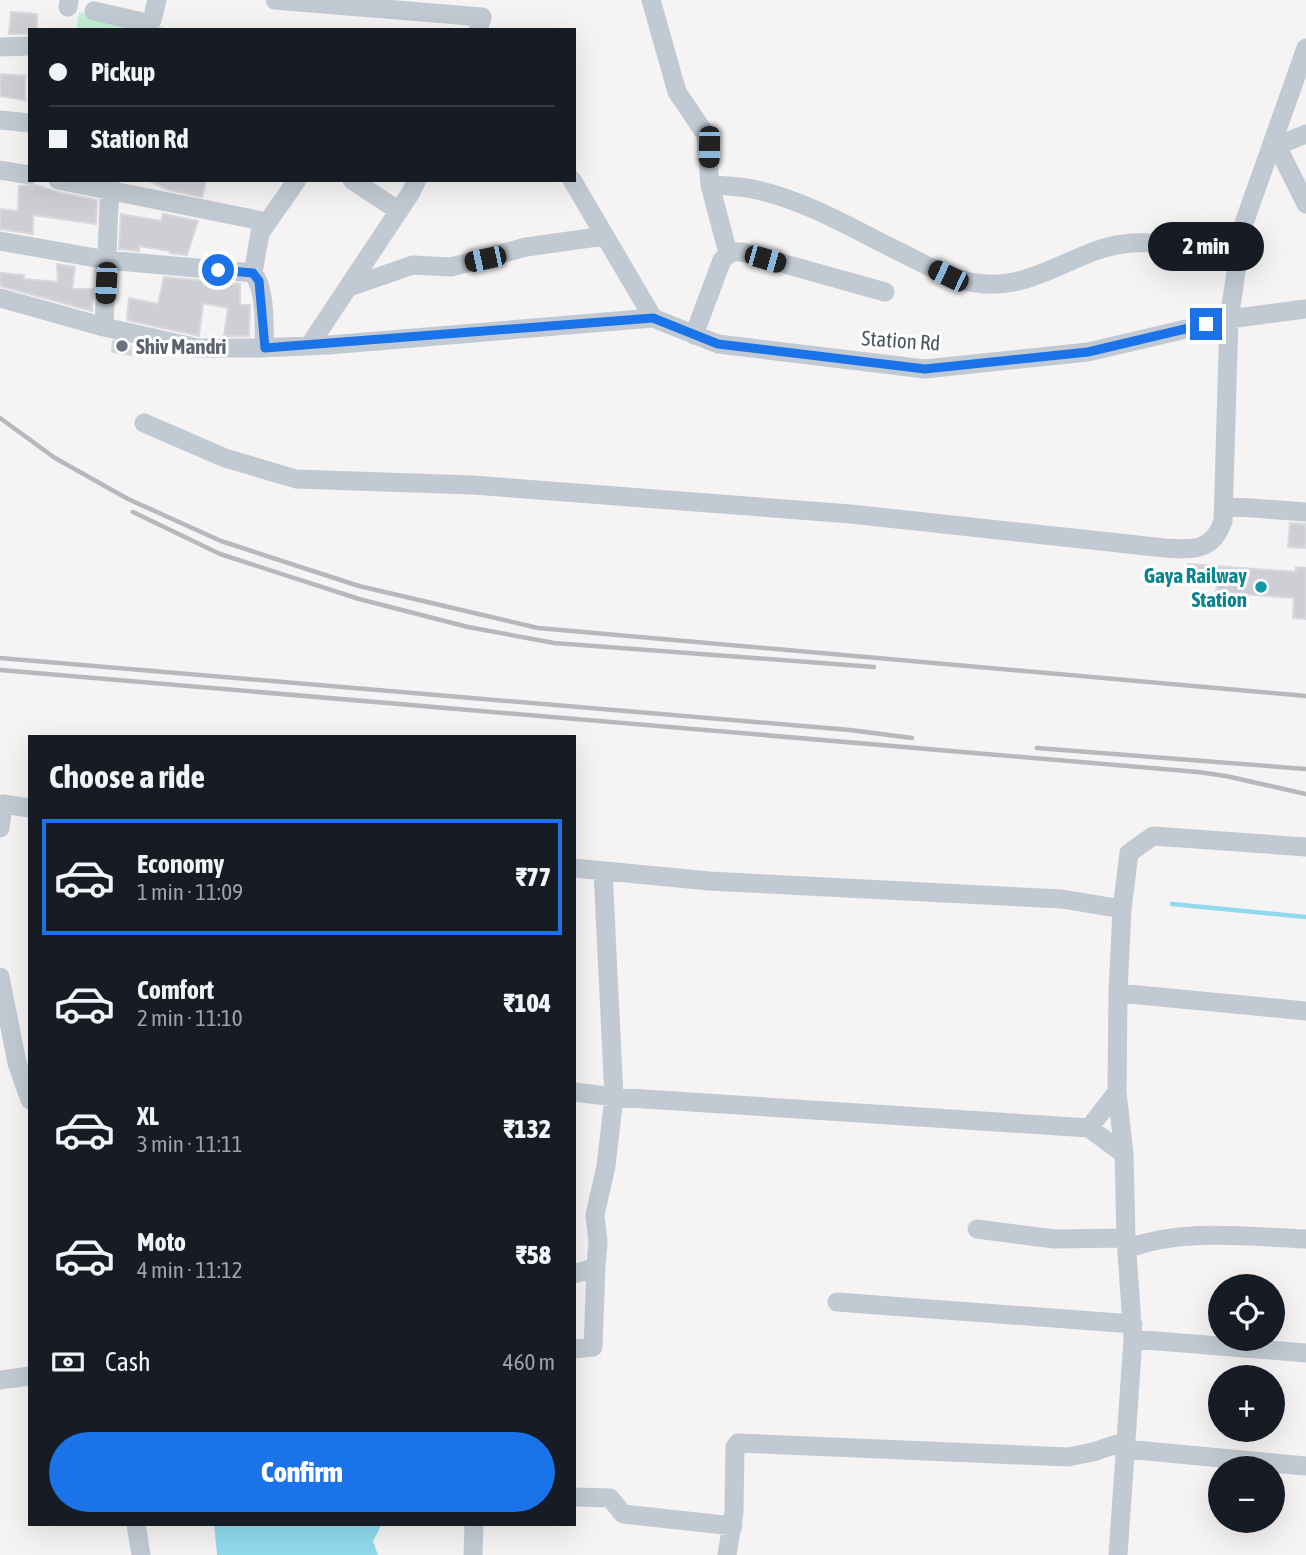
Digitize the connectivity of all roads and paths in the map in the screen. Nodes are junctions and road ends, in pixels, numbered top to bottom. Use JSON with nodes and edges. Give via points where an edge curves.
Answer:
{"nodes":[{"id":1,"x":156,"y":0,"type":"edge"},
{"id":2,"x":275,"y":0,"type":"edge"},
{"id":3,"x":651,"y":0,"type":"edge"},
{"id":4,"x":310,"y":2,"type":"edge"},
{"id":5,"x":94,"y":11,"type":"dead end"},
{"id":6,"x":481,"y":19,"type":"edge"},
{"id":7,"x":159,"y":25,"type":"edge"},
{"id":8,"x":28,"y":46,"type":"edge"},
{"id":9,"x":0,"y":47,"type":"edge"},
{"id":10,"x":1306,"y":48,"type":"edge"},
{"id":11,"x":0,"y":120,"type":"edge"},
{"id":12,"x":28,"y":123,"type":"edge"},
{"id":13,"x":1306,"y":134,"type":"edge"},
{"id":14,"x":1274,"y":147,"type":"junction"},
{"id":15,"x":0,"y":170,"type":"edge"},
{"id":16,"x":28,"y":175,"type":"edge"},
{"id":17,"x":79,"y":182,"type":"edge"},
{"id":18,"x":297,"y":182,"type":"edge"},
{"id":19,"x":355,"y":182,"type":"edge"},
{"id":20,"x":415,"y":182,"type":"edge"},
{"id":21,"x":573,"y":182,"type":"edge"},
{"id":22,"x":110,"y":185,"type":"edge"},
{"id":23,"x":710,"y":185,"type":"junction"},
{"id":24,"x":1306,"y":204,"type":"edge"},
{"id":25,"x":399,"y":211,"type":"junction"},
{"id":26,"x":267,"y":222,"type":"junction"},
{"id":27,"x":605,"y":236,"type":"junction"},
{"id":28,"x":0,"y":241,"type":"edge"},
{"id":29,"x":727,"y":253,"type":"junction"},
{"id":30,"x":1239,"y":257,"type":"junction"},
{"id":31,"x":107,"y":260,"type":"junction"},
{"id":32,"x":253,"y":273,"type":"junction"},
{"id":33,"x":349,"y":287,"type":"junction"},
{"id":34,"x":885,"y":292,"type":"dead end"},
{"id":35,"x":0,"y":298,"type":"edge"},
{"id":36,"x":1306,"y":309,"type":"edge"},
{"id":37,"x":653,"y":318,"type":"junction"},
{"id":38,"x":1229,"y":319,"type":"junction"},
{"id":39,"x":104,"y":327,"type":"junction"},
{"id":40,"x":694,"y":335,"type":"junction"},
{"id":41,"x":309,"y":346,"type":"junction"},
{"id":42,"x":265,"y":348,"type":"junction"},
{"id":43,"x":144,"y":423,"type":"dead end"},
{"id":44,"x":1224,"y":506,"type":"junction"},
{"id":45,"x":1306,"y":512,"type":"edge"},
{"id":46,"x":1,"y":804,"type":"edge"},
{"id":47,"x":28,"y":807,"type":"edge"},
{"id":48,"x":0,"y":828,"type":"edge"},
{"id":49,"x":1306,"y":847,"type":"edge"},
{"id":50,"x":576,"y":868,"type":"edge"},
{"id":51,"x":603,"y":871,"type":"junction"},
{"id":52,"x":1122,"y":909,"type":"junction"},
{"id":53,"x":0,"y":977,"type":"edge"},
{"id":54,"x":1118,"y":993,"type":"junction"},
{"id":55,"x":1306,"y":1011,"type":"edge"},
{"id":56,"x":576,"y":1092,"type":"edge"},
{"id":57,"x":1117,"y":1093,"type":"junction"},
{"id":58,"x":28,"y":1094,"type":"edge"},
{"id":59,"x":614,"y":1097,"type":"junction"},
{"id":60,"x":1088,"y":1128,"type":"junction"},
{"id":61,"x":1124,"y":1154,"type":"junction"},
{"id":62,"x":977,"y":1229,"type":"dead end"},
{"id":63,"x":1306,"y":1239,"type":"edge"},
{"id":64,"x":1128,"y":1243,"type":"junction"},
{"id":65,"x":596,"y":1267,"type":"junction"},
{"id":66,"x":576,"y":1273,"type":"edge"},
{"id":67,"x":837,"y":1302,"type":"dead end"},
{"id":68,"x":1133,"y":1331,"type":"junction"},
{"id":69,"x":576,"y":1349,"type":"edge"},
{"id":70,"x":1306,"y":1353,"type":"edge"},
{"id":71,"x":28,"y":1376,"type":"edge"},
{"id":72,"x":0,"y":1380,"type":"edge"},
{"id":73,"x":1126,"y":1445,"type":"junction"},
{"id":74,"x":1306,"y":1466,"type":"edge"},
{"id":75,"x":576,"y":1497,"type":"edge"},
{"id":76,"x":136,"y":1526,"type":"edge"},
{"id":77,"x":474,"y":1526,"type":"edge"},
{"id":78,"x":733,"y":1526,"type":"junction"},
{"id":79,"x":141,"y":1555,"type":"edge"},
{"id":80,"x":473,"y":1555,"type":"edge"},
{"id":81,"x":727,"y":1555,"type":"edge"},
{"id":82,"x":1118,"y":1555,"type":"edge"}],
"edges":[{"from":1,"to":7,"type":"street"},
{"from":2,"to":4,"type":"street"},
{"from":3,"to":23,"type":"street","via":[[677,92],[706,135]]},
{"from":4,"to":6,"type":"street"},
{"from":5,"to":7,"type":"street"},
{"from":8,"to":9,"type":"street"},
{"from":10,"to":14,"type":"street"},
{"from":11,"to":12,"type":"street"},
{"from":13,"to":14,"type":"street"},
{"from":14,"to":24,"type":"street"},
{"from":14,"to":30,"type":"street","via":[[1243,226]]},
{"from":15,"to":16,"type":"street"},
{"from":17,"to":22,"type":"street"},
{"from":18,"to":26,"type":"street"},
{"from":19,"to":25,"type":"street"},
{"from":20,"to":25,"type":"street"},
{"from":21,"to":27,"type":"street"},
{"from":22,"to":26,"type":"street"},
{"from":22,"to":31,"type":"street"},
{"from":23,"to":29,"type":"street"},
{"from":23,"to":30,"type":"street","via":[[778,195],[948,276],[977,284],[1042,275],[1124,244],[1166,244]]},
{"from":25,"to":33,"type":"street"},
{"from":26,"to":32,"type":"street","via":[[260,233]]},
{"from":27,"to":33,"type":"street","via":[[526,247],[451,267],[413,265]]},
{"from":27,"to":37,"type":"street"},
{"from":28,"to":31,"type":"street"},
{"from":29,"to":34,"type":"street","via":[[742,252]]},
{"from":29,"to":40,"type":"street"},
{"from":30,"to":38,"type":"street"},
{"from":31,"to":32,"type":"street"},
{"from":31,"to":39,"type":"street"},
{"from":32,"to":42,"type":"street","via":[[261,293]]},
{"from":33,"to":41,"type":"street"},
{"from":35,"to":39,"type":"street"},
{"from":36,"to":38,"type":"street","name":"Station Rd"},
{"from":37,"to":40,"type":"street","name":"Station Rd"},
{"from":37,"to":41,"type":"street"},
{"from":38,"to":40,"type":"street","name":"Station Rd","via":[[1088,352],[925,369],[718,344]]},
{"from":38,"to":44,"type":"street"},
{"from":39,"to":42,"type":"street","via":[[198,348]]},
{"from":41,"to":42,"type":"street"},
{"from":43,"to":44,"type":"street","via":[[225,458],[296,479],[473,485],[851,514],[1189,550],[1218,535]]},
{"from":44,"to":45,"type":"street"},
{"from":46,"to":47,"type":"street"},
{"from":46,"to":48,"type":"street"},
{"from":49,"to":52,"type":"street","via":[[1153,836],[1129,853]]},
{"from":50,"to":51,"type":"street"},
{"from":51,"to":52,"type":"street","via":[[1062,900]]},
{"from":51,"to":59,"type":"street"},
{"from":52,"to":54,"type":"street"},
{"from":53,"to":58,"type":"street"},
{"from":54,"to":55,"type":"street"},
{"from":54,"to":57,"type":"street"},
{"from":56,"to":59,"type":"street"},
{"from":57,"to":60,"type":"street"},
{"from":57,"to":61,"type":"street"},
{"from":59,"to":60,"type":"street"},
{"from":59,"to":65,"type":"street","via":[[596,1215]]},
{"from":60,"to":61,"type":"street"},
{"from":61,"to":64,"type":"street"},
{"from":62,"to":64,"type":"street"},
{"from":63,"to":64,"type":"street","via":[[1171,1237]]},
{"from":64,"to":68,"type":"street"},
{"from":65,"to":66,"type":"street"},
{"from":65,"to":69,"type":"street","via":[[593,1347]]},
{"from":67,"to":68,"type":"street"},
{"from":68,"to":70,"type":"street"},
{"from":68,"to":73,"type":"street"},
{"from":71,"to":72,"type":"street"},
{"from":73,"to":74,"type":"street"},
{"from":73,"to":78,"type":"street","via":[[1068,1457],[740,1442],[735,1447]]},
{"from":73,"to":82,"type":"street"},
{"from":75,"to":78,"type":"street","via":[[610,1498],[623,1514]]},
{"from":76,"to":79,"type":"street"},
{"from":77,"to":80,"type":"street"},
{"from":78,"to":81,"type":"street"}]}
